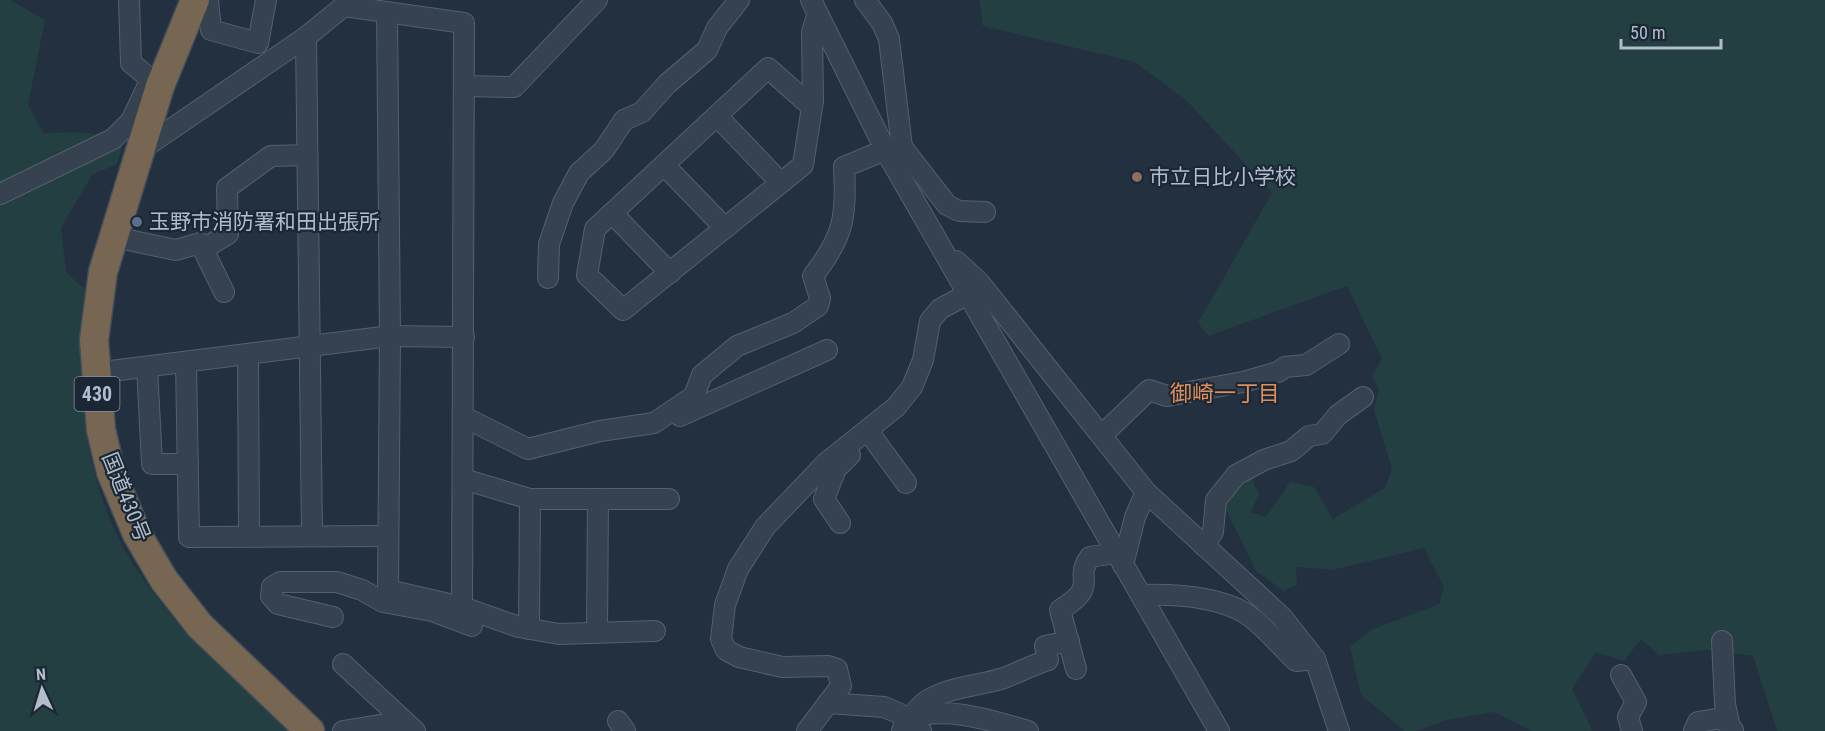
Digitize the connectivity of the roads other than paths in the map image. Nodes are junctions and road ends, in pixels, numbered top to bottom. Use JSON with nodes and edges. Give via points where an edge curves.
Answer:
{"nodes":[{"id":1,"x":129,"y":0,"type":"edge"},
{"id":2,"x":195,"y":0,"type":"edge"},
{"id":3,"x":208,"y":0,"type":"edge"},
{"id":4,"x":266,"y":0,"type":"edge"},
{"id":5,"x":597,"y":0,"type":"edge"},
{"id":6,"x":740,"y":0,"type":"edge"},
{"id":7,"x":865,"y":0,"type":"edge"},
{"id":8,"x":814,"y":8,"type":"edge"},
{"id":9,"x":387,"y":12,"type":"junction"},
{"id":10,"x":306,"y":37,"type":"junction"},
{"id":11,"x":155,"y":82,"type":"junction"},
{"id":12,"x":465,"y":86,"type":"junction"},
{"id":13,"x":812,"y":107,"type":"junction"},
{"id":14,"x":717,"y":116,"type":"junction"},
{"id":15,"x":142,"y":149,"type":"junction"},
{"id":16,"x":892,"y":151,"type":"junction"},
{"id":17,"x":307,"y":154,"type":"junction"},
{"id":18,"x":664,"y":165,"type":"junction"},
{"id":19,"x":781,"y":183,"type":"junction"},
{"id":20,"x":0,"y":194,"type":"edge"},
{"id":21,"x":985,"y":212,"type":"dead end"},
{"id":22,"x":612,"y":213,"type":"junction"},
{"id":23,"x":725,"y":228,"type":"junction"},
{"id":24,"x":114,"y":237,"type":"junction"},
{"id":25,"x":203,"y":249,"type":"junction"},
{"id":26,"x":944,"y":249,"type":"junction"},
{"id":27,"x":670,"y":273,"type":"junction"},
{"id":28,"x":548,"y":278,"type":"dead end"},
{"id":29,"x":224,"y":292,"type":"dead end"},
{"id":30,"x":968,"y":294,"type":"junction"},
{"id":31,"x":390,"y":336,"type":"junction"},
{"id":32,"x":464,"y":338,"type":"junction"},
{"id":33,"x":1339,"y":344,"type":"dead end"},
{"id":34,"x":310,"y":346,"type":"junction"},
{"id":35,"x":827,"y":350,"type":"dead end"},
{"id":36,"x":248,"y":355,"type":"junction"},
{"id":37,"x":186,"y":363,"type":"junction"},
{"id":38,"x":147,"y":367,"type":"junction"},
{"id":39,"x":94,"y":373,"type":"junction"},
{"id":40,"x":1363,"y":397,"type":"dead end"},
{"id":41,"x":464,"y":417,"type":"junction"},
{"id":42,"x":654,"y":423,"type":"junction"},
{"id":43,"x":872,"y":433,"type":"junction"},
{"id":44,"x":1102,"y":435,"type":"junction"},
{"id":45,"x":188,"y":464,"type":"junction"},
{"id":46,"x":463,"y":479,"type":"junction"},
{"id":47,"x":906,"y":483,"type":"dead end"},
{"id":48,"x":1146,"y":492,"type":"junction"},
{"id":49,"x":530,"y":499,"type":"junction"},
{"id":50,"x":598,"y":499,"type":"junction"},
{"id":51,"x":669,"y":499,"type":"dead end"},
{"id":52,"x":840,"y":523,"type":"dead end"},
{"id":53,"x":312,"y":535,"type":"junction"},
{"id":54,"x":249,"y":536,"type":"junction"},
{"id":55,"x":388,"y":536,"type":"junction"},
{"id":56,"x":1204,"y":546,"type":"junction"},
{"id":57,"x":1120,"y":559,"type":"junction"},
{"id":58,"x":1141,"y":595,"type":"junction"},
{"id":59,"x":385,"y":596,"type":"junction"},
{"id":60,"x":462,"y":607,"type":"junction"},
{"id":61,"x":333,"y":617,"type":"dead end"},
{"id":62,"x":472,"y":626,"type":"dead end"},
{"id":63,"x":529,"y":629,"type":"junction"},
{"id":64,"x":655,"y":631,"type":"dead end"},
{"id":65,"x":597,"y":633,"type":"junction"},
{"id":66,"x":1068,"y":641,"type":"junction"},
{"id":67,"x":1722,"y":641,"type":"dead end"},
{"id":68,"x":1315,"y":659,"type":"junction"},
{"id":69,"x":343,"y":664,"type":"dead end"},
{"id":70,"x":1076,"y":669,"type":"dead end"},
{"id":71,"x":1621,"y":675,"type":"dead end"},
{"id":72,"x":828,"y":703,"type":"junction"},
{"id":73,"x":910,"y":724,"type":"edge"},
{"id":74,"x":410,"y":726,"type":"edge"},
{"id":75,"x":1732,"y":727,"type":"edge"},
{"id":76,"x":310,"y":731,"type":"edge"},
{"id":77,"x":343,"y":731,"type":"edge"},
{"id":78,"x":807,"y":731,"type":"edge"},
{"id":79,"x":1028,"y":731,"type":"edge"},
{"id":80,"x":1219,"y":731,"type":"edge"},
{"id":81,"x":1340,"y":731,"type":"edge"},
{"id":82,"x":1632,"y":731,"type":"edge"},
{"id":83,"x":1694,"y":731,"type":"edge"}],
"edges":[{"from":1,"to":11,"type":"street","via":[[131,63]]},
{"from":2,"to":11,"type":"highway","name":"国道430号","number":"430"},
{"from":3,"to":4,"type":"street","via":[[211,30],[258,43]]},
{"from":5,"to":12,"type":"street","via":[[514,87]]},
{"from":6,"to":28,"type":"street","via":[[717,28],[707,50],[667,84],[642,112],[624,120],[604,150],[579,173],[563,202],[549,244]]},
{"from":7,"to":16,"type":"street","via":[[889,39]]},
{"from":8,"to":13,"type":"street"},
{"from":8,"to":16,"type":"street"},
{"from":9,"to":10,"type":"street","via":[[344,6]]},
{"from":9,"to":12,"type":"street","via":[[464,23]]},
{"from":9,"to":31,"type":"street"},
{"from":10,"to":15,"type":"street"},
{"from":10,"to":17,"type":"street"},
{"from":11,"to":15,"type":"highway","name":"国道430号","number":"430"},
{"from":11,"to":20,"type":"street","via":[[131,121],[113,139]]},
{"from":12,"to":32,"type":"street"},
{"from":13,"to":14,"type":"street","via":[[768,68]]},
{"from":13,"to":19,"type":"street","via":[[803,165]]},
{"from":14,"to":18,"type":"street"},
{"from":14,"to":19,"type":"street"},
{"from":15,"to":24,"type":"highway","name":"国道430号","number":"430"},
{"from":16,"to":21,"type":"street","via":[[947,205],[959,211]]},
{"from":16,"to":26,"type":"street"},
{"from":16,"to":42,"type":"street","via":[[844,167],[846,214],[828,256],[813,276],[820,298],[818,306],[793,323],[737,346],[702,375],[694,396]]},
{"from":17,"to":25,"type":"street","via":[[271,156],[227,188],[228,234]]},
{"from":17,"to":34,"type":"street"},
{"from":18,"to":22,"type":"street"},
{"from":18,"to":23,"type":"street"},
{"from":19,"to":23,"type":"street"},
{"from":22,"to":27,"type":"street"},
{"from":22,"to":27,"type":"street","via":[[595,229],[587,274],[623,310]]},
{"from":23,"to":27,"type":"street"},
{"from":24,"to":25,"type":"street","via":[[176,250],[200,243]]},
{"from":24,"to":39,"type":"highway","name":"国道430号","number":"430","via":[[96,312]]},
{"from":25,"to":29,"type":"street"},
{"from":26,"to":30,"type":"street"},
{"from":26,"to":44,"type":"street","via":[[979,282]]},
{"from":30,"to":43,"type":"street","via":[[940,309],[930,321],[923,360],[912,387]]},
{"from":30,"to":57,"type":"street"},
{"from":31,"to":32,"type":"street"},
{"from":31,"to":34,"type":"street"},
{"from":31,"to":55,"type":"street"},
{"from":32,"to":41,"type":"street"},
{"from":33,"to":44,"type":"street","via":[[1306,365],[1285,367],[1243,382],[1167,396],[1149,390]]},
{"from":34,"to":36,"type":"street"},
{"from":34,"to":53,"type":"street"},
{"from":35,"to":42,"type":"street","via":[[677,417]]},
{"from":36,"to":37,"type":"street"},
{"from":36,"to":54,"type":"street"},
{"from":37,"to":38,"type":"street"},
{"from":37,"to":45,"type":"street"},
{"from":38,"to":39,"type":"street"},
{"from":38,"to":45,"type":"street","via":[[152,464]]},
{"from":39,"to":76,"type":"highway","name":"国道430号","number":"430","via":[[111,472],[137,534],[164,580],[200,626]]},
{"from":40,"to":56,"type":"street","via":[[1322,434],[1309,436],[1291,451],[1236,475],[1216,500],[1213,532]]},
{"from":41,"to":42,"type":"street","via":[[528,449],[600,431]]},
{"from":41,"to":46,"type":"street"},
{"from":43,"to":47,"type":"street"},
{"from":43,"to":52,"type":"street","via":[[836,469],[824,499]]},
{"from":43,"to":72,"type":"street","via":[[827,462],[765,527],[738,569],[725,606],[721,639],[726,650],[782,667],[837,669],[842,686]]},
{"from":44,"to":48,"type":"street"},
{"from":45,"to":54,"type":"street","via":[[189,537]]},
{"from":46,"to":49,"type":"street"},
{"from":46,"to":60,"type":"street"},
{"from":48,"to":56,"type":"street"},
{"from":48,"to":57,"type":"street"},
{"from":49,"to":50,"type":"street"},
{"from":49,"to":63,"type":"street"},
{"from":50,"to":51,"type":"street"},
{"from":50,"to":65,"type":"street"},
{"from":53,"to":54,"type":"street"},
{"from":53,"to":55,"type":"street"},
{"from":55,"to":59,"type":"street"},
{"from":56,"to":68,"type":"street","via":[[1282,617]]},
{"from":57,"to":58,"type":"street"},
{"from":57,"to":66,"type":"street","via":[[1090,557],[1084,565],[1086,588],[1060,610]]},
{"from":58,"to":68,"type":"street","via":[[1166,594],[1221,603],[1246,614],[1296,661]]},
{"from":58,"to":80,"type":"street"},
{"from":59,"to":60,"type":"street"},
{"from":59,"to":61,"type":"street","via":[[337,582],[280,582],[272,587],[271,596],[278,604]]},
{"from":59,"to":62,"type":"street"},
{"from":60,"to":63,"type":"street"},
{"from":63,"to":65,"type":"street","via":[[559,634]]},
{"from":64,"to":65,"type":"street"},
{"from":66,"to":70,"type":"street"},
{"from":66,"to":73,"type":"street","via":[[1045,646],[1048,660],[924,702],[917,707]]},
{"from":67,"to":75,"type":"street","via":[[1725,704]]},
{"from":68,"to":81,"type":"street"},
{"from":69,"to":74,"type":"street"},
{"from":71,"to":82,"type":"street","via":[[1636,702],[1628,717]]},
{"from":72,"to":73,"type":"street","via":[[884,707]]},
{"from":72,"to":78,"type":"street"},
{"from":73,"to":79,"type":"street","via":[[920,714],[953,713]]},
{"from":74,"to":77,"type":"street"},
{"from":75,"to":83,"type":"street","via":[[1722,718],[1709,719],[1698,722]]}]}
